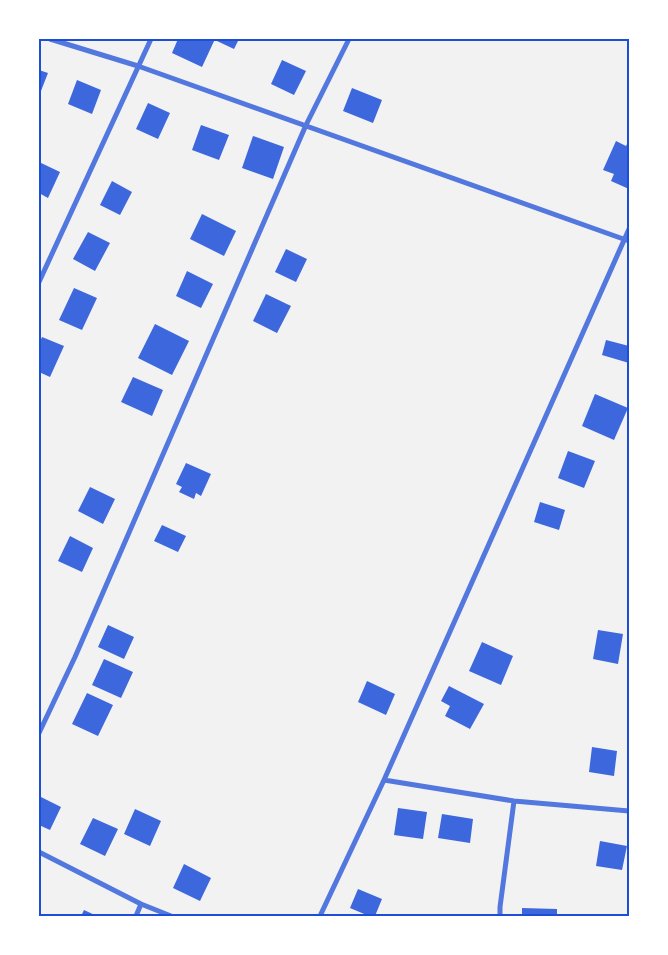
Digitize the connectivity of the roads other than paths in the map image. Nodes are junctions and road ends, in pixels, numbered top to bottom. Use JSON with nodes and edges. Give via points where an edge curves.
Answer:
{"nodes":[{"id":1,"x":50,"y":39,"type":"edge"},
{"id":2,"x":151,"y":39,"type":"edge"},
{"id":3,"x":348,"y":39,"type":"edge"},
{"id":4,"x":138,"y":66,"type":"junction"},
{"id":5,"x":306,"y":125,"type":"junction"},
{"id":6,"x":629,"y":229,"type":"edge"},
{"id":7,"x":627,"y":241,"type":"edge"},
{"id":8,"x":39,"y":282,"type":"edge"},
{"id":9,"x":39,"y":734,"type":"edge"},
{"id":10,"x":384,"y":780,"type":"junction"},
{"id":11,"x":514,"y":801,"type":"junction"},
{"id":12,"x":629,"y":811,"type":"edge"},
{"id":13,"x":39,"y":852,"type":"edge"},
{"id":14,"x":141,"y":904,"type":"junction"},
{"id":15,"x":136,"y":916,"type":"edge"},
{"id":16,"x":171,"y":916,"type":"edge"},
{"id":17,"x":320,"y":916,"type":"edge"},
{"id":18,"x":500,"y":916,"type":"edge"}],
"edges":[{"from":1,"to":4,"type":"street"},
{"from":2,"to":4,"type":"street"},
{"from":3,"to":5,"type":"street"},
{"from":4,"to":5,"type":"street"},
{"from":4,"to":8,"type":"street"},
{"from":5,"to":7,"type":"street"},
{"from":5,"to":9,"type":"street"},
{"from":6,"to":7,"type":"street"},
{"from":7,"to":10,"type":"street"},
{"from":10,"to":11,"type":"street"},
{"from":10,"to":17,"type":"street"},
{"from":11,"to":12,"type":"street"},
{"from":11,"to":18,"type":"street"},
{"from":13,"to":14,"type":"street"},
{"from":14,"to":15,"type":"street"},
{"from":14,"to":16,"type":"street"}]}
